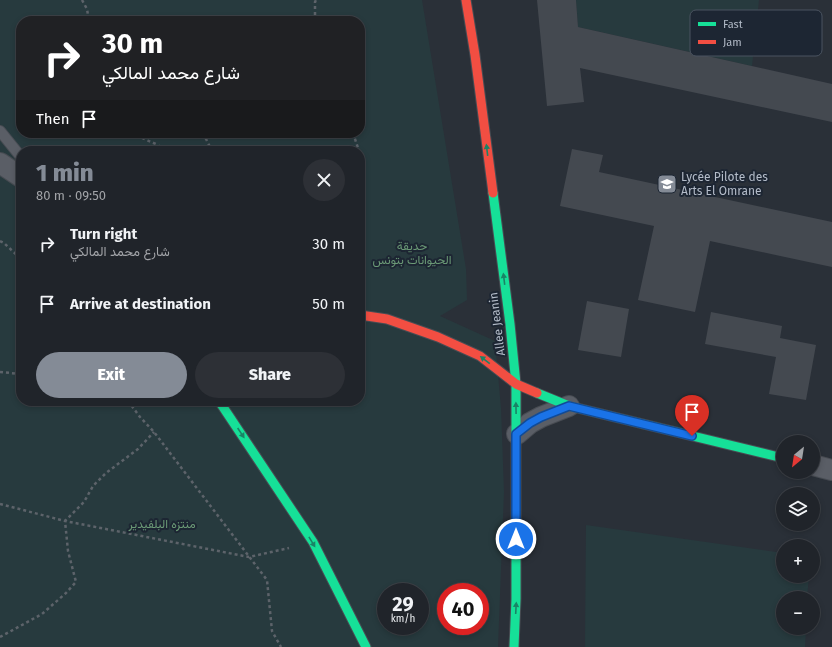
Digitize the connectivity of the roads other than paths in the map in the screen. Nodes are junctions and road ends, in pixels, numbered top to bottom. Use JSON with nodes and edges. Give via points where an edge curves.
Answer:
{"nodes":[{"id":1,"x":466,"y":0,"type":"edge"},
{"id":2,"x":0,"y":131,"type":"edge"},
{"id":3,"x":16,"y":151,"type":"edge"},
{"id":4,"x":0,"y":163,"type":"edge"},
{"id":5,"x":16,"y":174,"type":"edge"},
{"id":6,"x":365,"y":316,"type":"edge"},
{"id":7,"x":516,"y":384,"type":"junction"},
{"id":8,"x":222,"y":406,"type":"edge"},
{"id":9,"x":569,"y":406,"type":"junction"},
{"id":10,"x":516,"y":434,"type":"junction"},
{"id":11,"x":776,"y":456,"type":"edge"},
{"id":12,"x":820,"y":467,"type":"edge"},
{"id":13,"x":832,"y":470,"type":"edge"},
{"id":14,"x":366,"y":647,"type":"edge"},
{"id":15,"x":514,"y":647,"type":"edge"}],
"edges":[{"from":7,"to":1,"type":"street","name":"Allee Jeanin","one_way":true},
{"from":2,"to":3,"type":"lane"},
{"from":4,"to":5,"type":"street"},
{"from":7,"to":6,"type":"street","one_way":true,"via":[[480,356],[438,337],[387,319]]},
{"from":7,"to":9,"type":"street"},
{"from":10,"to":7,"type":"street","name":"Allee Jeanin","one_way":true},
{"from":8,"to":14,"type":"street","one_way":true,"via":[[313,542]]},
{"from":9,"to":10,"type":"street","via":[[541,417]]},
{"from":9,"to":11,"type":"street"},
{"from":15,"to":10,"type":"street","name":"Allee Jeanin","one_way":true},
{"from":12,"to":13,"type":"street"}]}
